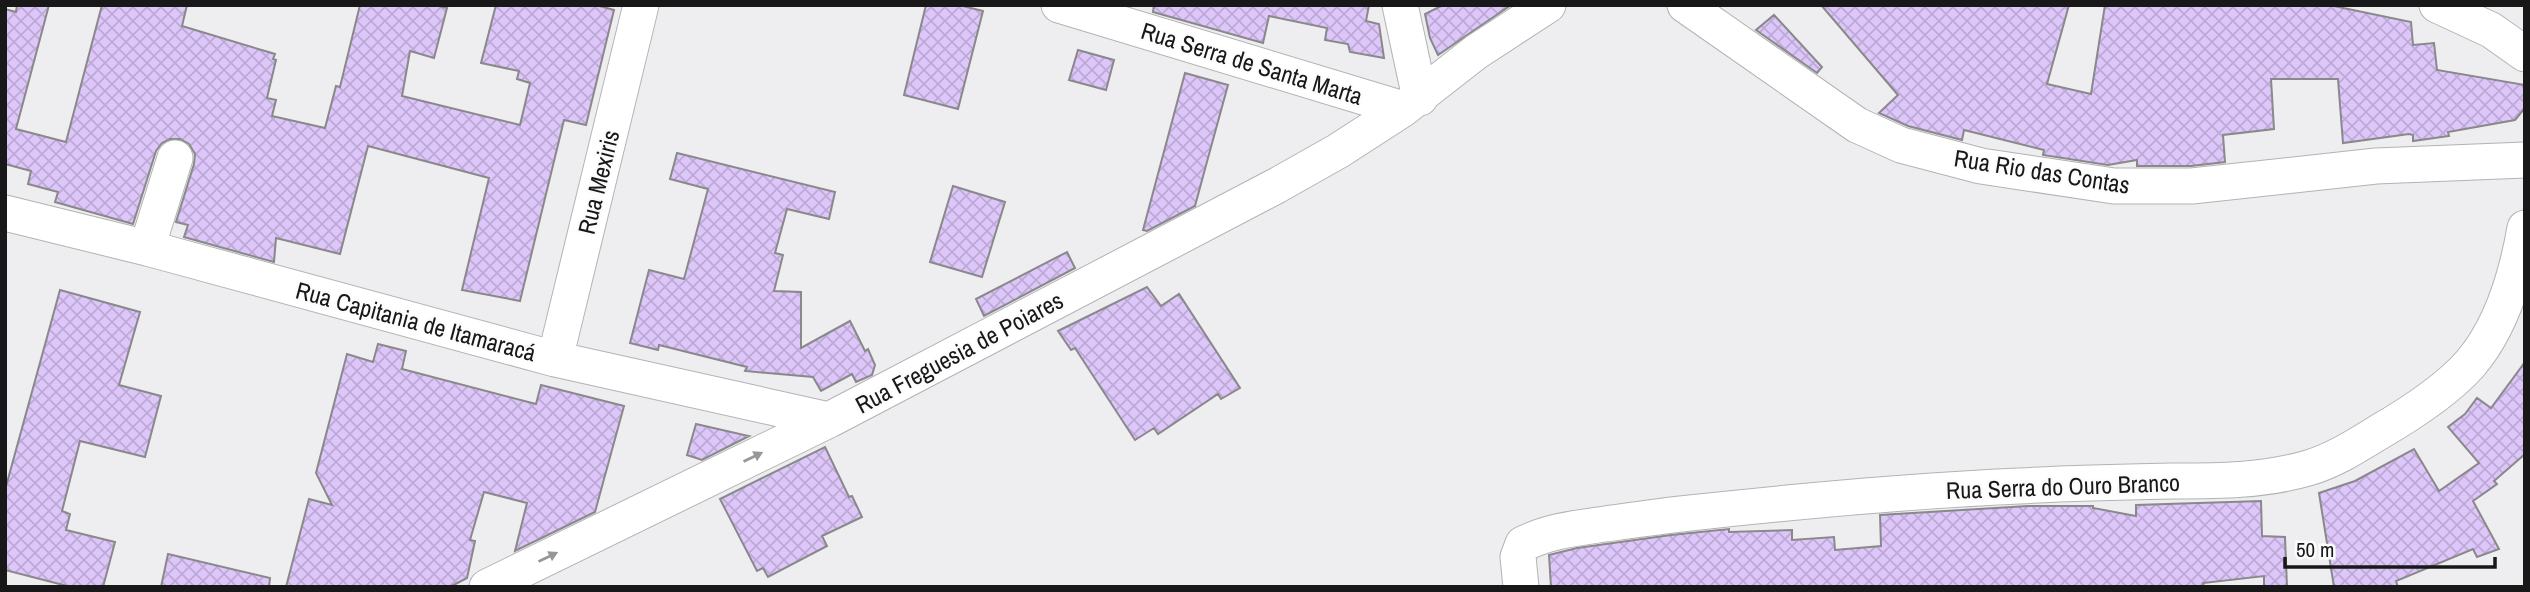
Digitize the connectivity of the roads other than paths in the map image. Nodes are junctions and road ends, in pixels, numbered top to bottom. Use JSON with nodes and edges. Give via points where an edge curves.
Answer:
{"nodes":[{"id":1,"x":641,"y":5,"type":"edge"},
{"id":2,"x":1059,"y":5,"type":"edge"},
{"id":3,"x":1400,"y":5,"type":"edge"},
{"id":4,"x":1548,"y":5,"type":"edge"},
{"id":5,"x":1685,"y":5,"type":"edge"},
{"id":6,"x":2437,"y":5,"type":"edge"},
{"id":7,"x":2525,"y":54,"type":"edge"},
{"id":8,"x":1411,"y":104,"type":"junction"},
{"id":9,"x":176,"y":158,"type":"dead end"},
{"id":10,"x":2525,"y":160,"type":"edge"},
{"id":11,"x":5,"y":214,"type":"edge"},
{"id":12,"x":2525,"y":228,"type":"edge"},
{"id":13,"x":147,"y":248,"type":"junction"},
{"id":14,"x":555,"y":359,"type":"junction"},
{"id":15,"x":829,"y":420,"type":"junction"},
{"id":16,"x":487,"y":587,"type":"edge"},
{"id":17,"x":1521,"y":587,"type":"edge"}],
"edges":[{"from":1,"to":14,"type":"street","name":"Rua Mexiris"},
{"from":2,"to":8,"type":"street","name":"Rua Serra de Santa Marta"},
{"from":3,"to":8,"type":"street"},
{"from":4,"to":8,"type":"street","via":[[1476,52]]},
{"from":5,"to":10,"type":"street","name":"Rua Rio das Contas","via":[[1857,125],[1900,145],[1981,166],[2114,186],[2192,186],[2376,166]]},
{"from":6,"to":7,"type":"street","via":[[2491,30]]},
{"from":8,"to":15,"type":"street","name":"Rua Freguesia de Poiares","via":[[1276,186]]},
{"from":9,"to":13,"type":"street"},
{"from":11,"to":13,"type":"street","name":"Rua Capitania de Itamaracá"},
{"from":12,"to":17,"type":"street","name":"Rua Serra do Ouro Branco","via":[[2505,301],[2470,363],[2398,421],[2311,468],[2224,481],[1893,492],[1665,515],[1560,531],[1523,544],[1518,557]]},
{"from":13,"to":14,"type":"street","name":"Rua Capitania de Itamaracá"},
{"from":14,"to":15,"type":"street","name":"Rua Capitania de Itamaracá"},
{"from":16,"to":15,"type":"street","name":"Rua Freguesia de Poiares","one_way":true}]}
